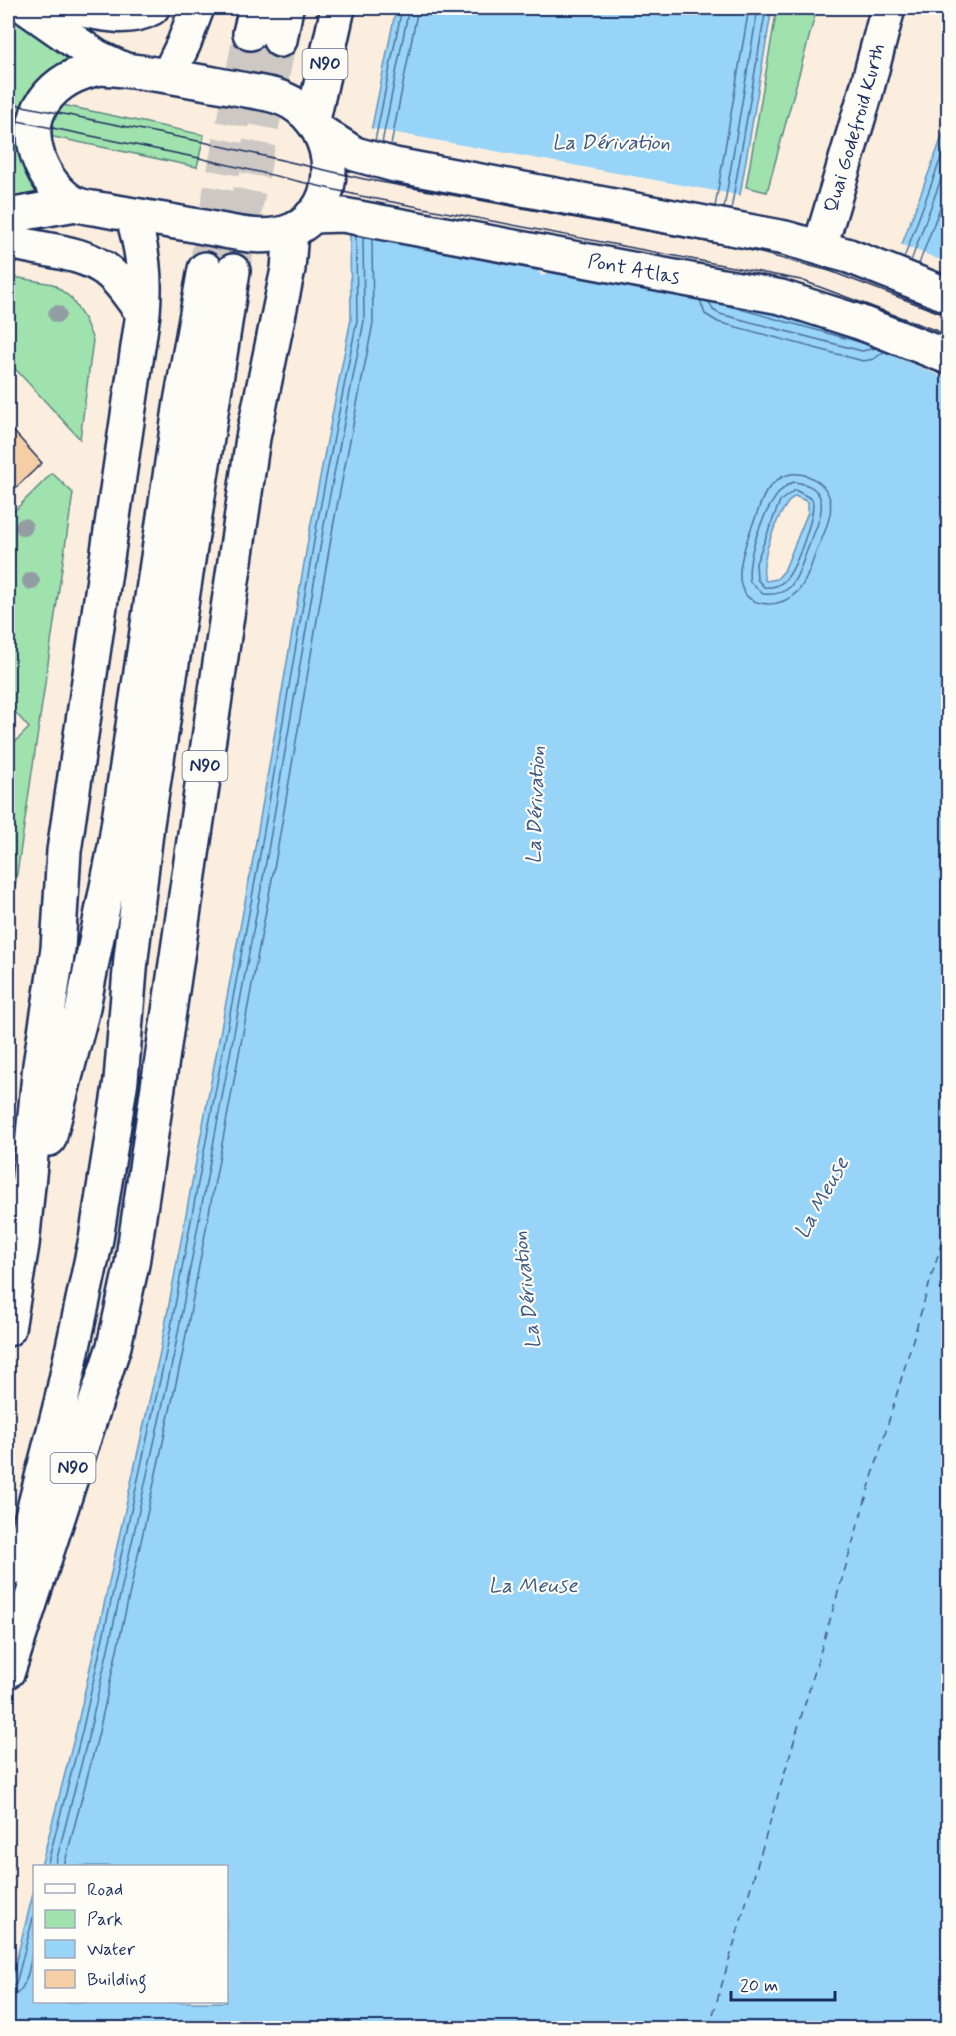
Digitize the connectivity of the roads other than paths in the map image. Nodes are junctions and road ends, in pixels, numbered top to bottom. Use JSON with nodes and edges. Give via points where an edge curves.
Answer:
{"nodes":[{"id":1,"x":27,"y":8,"type":"edge"},
{"id":2,"x":73,"y":8,"type":"edge"},
{"id":3,"x":152,"y":8,"type":"edge"},
{"id":4,"x":197,"y":8,"type":"edge"},
{"id":5,"x":286,"y":8,"type":"edge"},
{"id":6,"x":338,"y":8,"type":"edge"},
{"id":7,"x":888,"y":8,"type":"edge"},
{"id":8,"x":262,"y":27,"type":"tunnel mouth"},
{"id":9,"x":125,"y":70,"type":"junction"},
{"id":10,"x":168,"y":76,"type":"junction"},
{"id":11,"x":317,"y":126,"type":"junction"},
{"id":12,"x":76,"y":204,"type":"junction"},
{"id":13,"x":132,"y":215,"type":"junction"},
{"id":14,"x":8,"y":216,"type":"edge"},
{"id":15,"x":315,"y":221,"type":"junction"},
{"id":16,"x":8,"y":241,"type":"edge"},
{"id":17,"x":820,"y":247,"type":"junction"},
{"id":18,"x":948,"y":295,"type":"edge"},
{"id":19,"x":143,"y":313,"type":"junction"},
{"id":20,"x":948,"y":357,"type":"edge"},
{"id":21,"x":22,"y":1245,"type":"junction"},
{"id":22,"x":8,"y":1329,"type":"edge"},
{"id":23,"x":8,"y":1627,"type":"edge"},
{"id":24,"x":8,"y":1671,"type":"edge"}],
"edges":[{"from":1,"to":9,"type":"main road","via":[[97,57]]},
{"from":2,"to":3,"type":"main road","via":[[110,16]]},
{"from":4,"to":10,"type":"main road"},
{"from":5,"to":8,"type":"main road","number":"N90"},
{"from":6,"to":11,"type":"main road","number":"N90"},
{"from":7,"to":17,"type":"main road","name":"Quai Godefroid Kurth"},
{"from":9,"to":10,"type":"main road"},
{"from":9,"to":12,"type":"main road","via":[[101,68],[80,72],[64,81],[39,109],[34,133],[39,162],[48,179]]},
{"from":10,"to":11,"type":"main road","via":[[277,96],[292,103]]},
{"from":11,"to":15,"type":"main road","via":[[328,151],[327,189]]},
{"from":11,"to":17,"type":"main road","via":[[355,154],[395,165],[749,230]]},
{"from":12,"to":13,"type":"main road","name":"Pont Atlas"},
{"from":12,"to":14,"type":"main road"},
{"from":13,"to":15,"type":"main road","name":"Pont Atlas","via":[[252,235],[268,235]]},
{"from":13,"to":19,"type":"main road","number":"N90","via":[[146,277]]},
{"from":15,"to":20,"type":"main road","name":"Pont Atlas","via":[[739,287],[801,302]]},
{"from":15,"to":24,"type":"main road","number":"N90","via":[[288,269],[253,438],[130,1274],[114,1346]]},
{"from":16,"to":19,"type":"main road","via":[[101,266]]},
{"from":17,"to":18,"type":"main road"},
{"from":19,"to":21,"type":"main road","number":"N90","via":[[64,851],[58,949],[40,1065]]},
{"from":21,"to":22,"type":"main road","number":"N90"},
{"from":21,"to":23,"type":"main road","number":"N90","via":[[102,918],[181,402],[219,270],[130,958],[121,1080],[98,1228]]}]}
